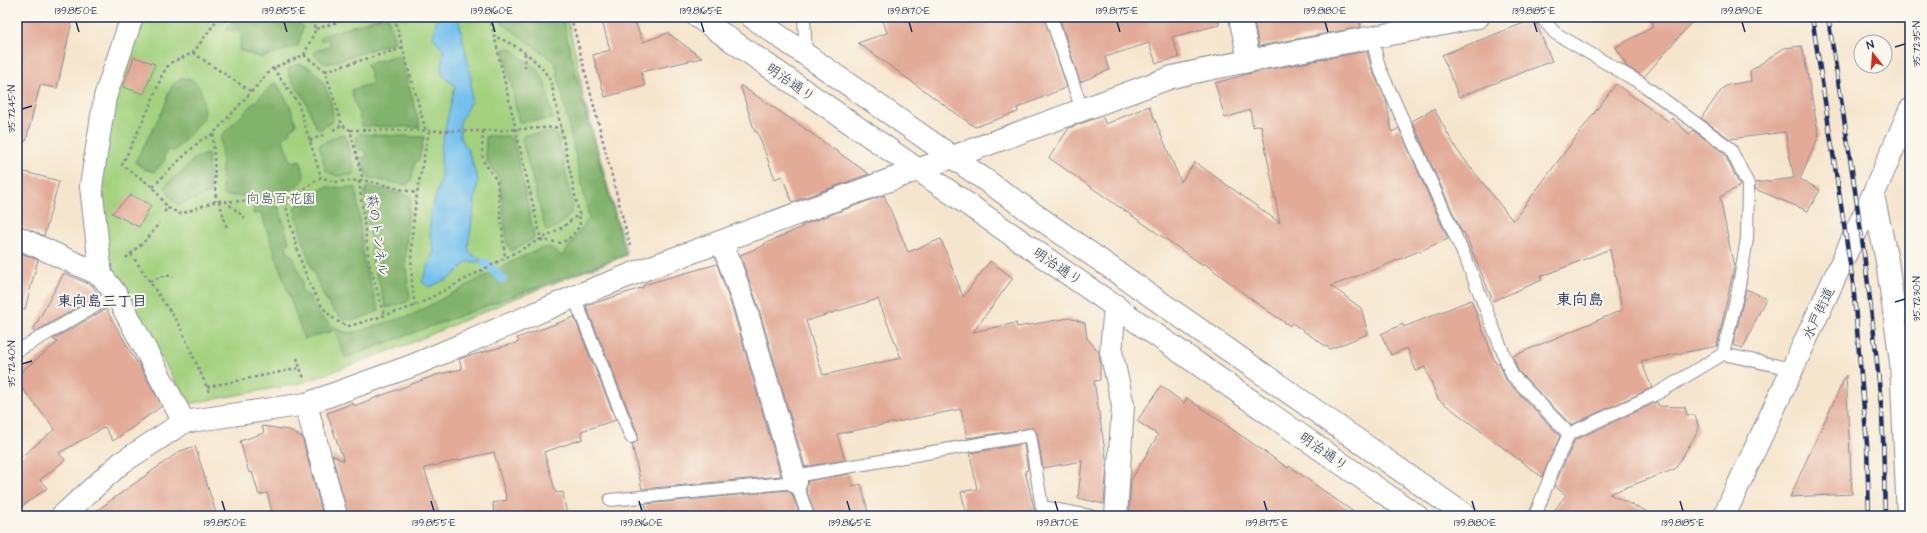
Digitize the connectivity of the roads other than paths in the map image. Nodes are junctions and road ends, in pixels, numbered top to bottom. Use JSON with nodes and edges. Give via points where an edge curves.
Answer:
{"nodes":[{"id":1,"x":132,"y":17,"type":"edge"},
{"id":2,"x":698,"y":17,"type":"edge"},
{"id":3,"x":752,"y":17,"type":"edge"},
{"id":4,"x":804,"y":17,"type":"edge"},
{"id":5,"x":1051,"y":17,"type":"edge"},
{"id":6,"x":1240,"y":17,"type":"edge"},
{"id":7,"x":1478,"y":17,"type":"edge"},
{"id":8,"x":1541,"y":17,"type":"edge"},
{"id":9,"x":1372,"y":38,"type":"junction"},
{"id":10,"x":806,"y":55,"type":"junction"},
{"id":11,"x":1250,"y":60,"type":"junction"},
{"id":12,"x":1082,"y":110,"type":"junction"},
{"id":13,"x":1910,"y":110,"type":"edge"},
{"id":14,"x":953,"y":158,"type":"junction"},
{"id":15,"x":918,"y":170,"type":"junction"},
{"id":16,"x":1872,"y":195,"type":"junction"},
{"id":17,"x":17,"y":237,"type":"edge"},
{"id":18,"x":722,"y":242,"type":"junction"},
{"id":19,"x":107,"y":282,"type":"junction"},
{"id":20,"x":574,"y":297,"type":"junction"},
{"id":21,"x":1115,"y":305,"type":"junction"},
{"id":22,"x":17,"y":351,"type":"edge"},
{"id":23,"x":1723,"y":354,"type":"junction"},
{"id":24,"x":1906,"y":362,"type":"edge"},
{"id":25,"x":1792,"y":369,"type":"junction"},
{"id":26,"x":306,"y":404,"type":"junction"},
{"id":27,"x":184,"y":422,"type":"junction"},
{"id":28,"x":1569,"y":434,"type":"junction"},
{"id":29,"x":631,"y":437,"type":"dead end"},
{"id":30,"x":796,"y":482,"type":"junction"},
{"id":31,"x":610,"y":500,"type":"dead end"},
{"id":32,"x":62,"y":516,"type":"edge"},
{"id":33,"x":336,"y":516,"type":"edge"},
{"id":34,"x":808,"y":516,"type":"edge"},
{"id":35,"x":1090,"y":516,"type":"edge"},
{"id":36,"x":1116,"y":516,"type":"edge"},
{"id":37,"x":1417,"y":516,"type":"edge"},
{"id":38,"x":1466,"y":516,"type":"edge"},
{"id":39,"x":1535,"y":516,"type":"edge"},
{"id":40,"x":1724,"y":516,"type":"edge"},
{"id":41,"x":1908,"y":516,"type":"edge"}],
"edges":[{"from":1,"to":19,"type":"main road","via":[[105,97],[91,186]]},
{"from":2,"to":15,"type":"main road","name":"明治通り"},
{"from":3,"to":10,"type":"main road","name":"明治通り"},
{"from":4,"to":10,"type":"lane"},
{"from":5,"to":12,"type":"lane"},
{"from":6,"to":11,"type":"main road"},
{"from":7,"to":9,"type":"main road"},
{"from":8,"to":23,"type":"lane","via":[[1554,33],[1642,84],[1730,148],[1748,184],[1747,239]]},
{"from":9,"to":11,"type":"main road"},
{"from":9,"to":28,"type":"lane","via":[[1379,67],[1468,264],[1512,375]]},
{"from":10,"to":14,"type":"main road","name":"明治通り"},
{"from":11,"to":12,"type":"main road","via":[[1172,77]]},
{"from":12,"to":14,"type":"main road"},
{"from":13,"to":16,"type":"main road","name":"水戸街道"},
{"from":14,"to":15,"type":"main road"},
{"from":14,"to":38,"type":"main road","name":"明治通り"},
{"from":15,"to":18,"type":"main road"},
{"from":15,"to":21,"type":"main road","name":"明治通り"},
{"from":16,"to":24,"type":"main road"},
{"from":16,"to":25,"type":"main road","name":"水戸街道"},
{"from":17,"to":19,"type":"main road"},
{"from":18,"to":20,"type":"main road"},
{"from":18,"to":30,"type":"main road","via":[[745,306]]},
{"from":19,"to":22,"type":"lane"},
{"from":19,"to":27,"type":"main road"},
{"from":20,"to":26,"type":"main road","via":[[414,365]]},
{"from":20,"to":29,"type":"lane"},
{"from":21,"to":36,"type":"main road","via":[[1111,352],[1123,405]]},
{"from":21,"to":37,"type":"main road","name":"明治通り"},
{"from":23,"to":25,"type":"lane"},
{"from":23,"to":28,"type":"lane","via":[[1658,393]]},
{"from":24,"to":41,"type":"main road"},
{"from":25,"to":40,"type":"main road","name":"水戸街道"},
{"from":26,"to":27,"type":"main road"},
{"from":26,"to":33,"type":"main road"},
{"from":27,"to":32,"type":"main road","via":[[121,463]]},
{"from":28,"to":39,"type":"lane"},
{"from":30,"to":31,"type":"lane"},
{"from":30,"to":34,"type":"lane"},
{"from":30,"to":35,"type":"lane","via":[[801,475],[1030,435],[1042,507]]}]}
